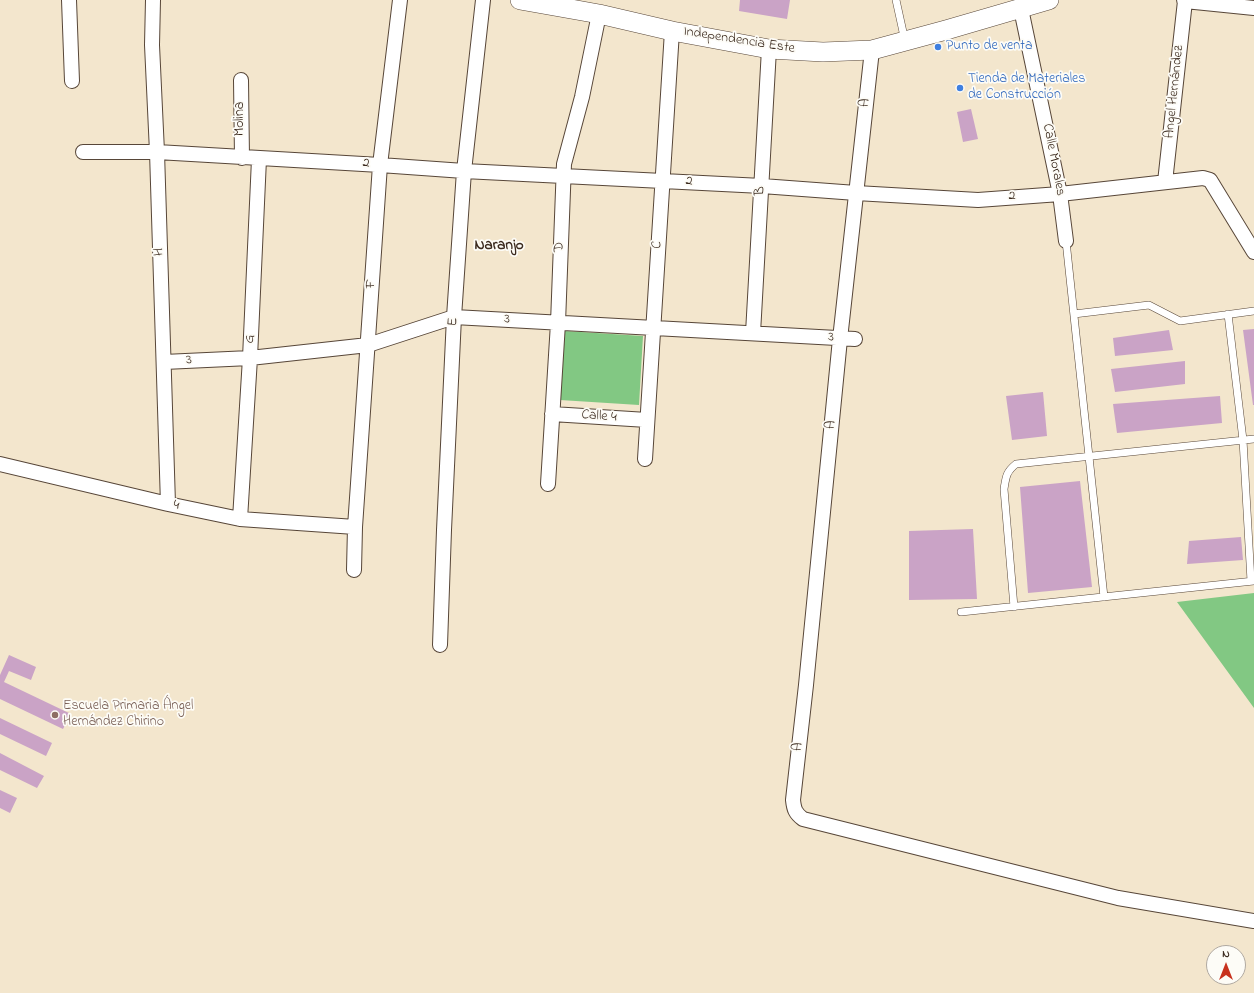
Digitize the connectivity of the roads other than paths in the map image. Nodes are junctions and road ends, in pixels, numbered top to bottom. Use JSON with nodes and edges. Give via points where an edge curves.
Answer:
{"nodes":[{"id":1,"x":69,"y":0,"type":"edge"},
{"id":2,"x":153,"y":0,"type":"edge"},
{"id":3,"x":400,"y":0,"type":"edge"},
{"id":4,"x":483,"y":0,"type":"edge"},
{"id":5,"x":520,"y":0,"type":"edge"},
{"id":6,"x":896,"y":0,"type":"edge"},
{"id":7,"x":1184,"y":0,"type":"edge"},
{"id":8,"x":1033,"y":4,"type":"edge"},
{"id":9,"x":1254,"y":8,"type":"edge"},
{"id":10,"x":590,"y":9,"type":"edge"},
{"id":11,"x":672,"y":30,"type":"junction"},
{"id":12,"x":905,"y":41,"type":"junction"},
{"id":13,"x":769,"y":49,"type":"junction"},
{"id":14,"x":872,"y":50,"type":"junction"},
{"id":15,"x":241,"y":80,"type":"dead end"},
{"id":16,"x":72,"y":81,"type":"dead end"},
{"id":17,"x":83,"y":152,"type":"dead end"},
{"id":18,"x":157,"y":152,"type":"junction"},
{"id":19,"x":242,"y":158,"type":"junction"},
{"id":20,"x":259,"y":159,"type":"junction"},
{"id":21,"x":380,"y":165,"type":"junction"},
{"id":22,"x":464,"y":171,"type":"junction"},
{"id":23,"x":563,"y":176,"type":"junction"},
{"id":24,"x":662,"y":181,"type":"junction"},
{"id":25,"x":1165,"y":182,"type":"junction"},
{"id":26,"x":762,"y":186,"type":"junction"},
{"id":27,"x":856,"y":193,"type":"junction"},
{"id":28,"x":1060,"y":194,"type":"junction"},
{"id":29,"x":1066,"y":241,"type":"joint"},
{"id":30,"x":1254,"y":252,"type":"edge"},
{"id":31,"x":1254,"y":311,"type":"edge"},
{"id":32,"x":1074,"y":314,"type":"junction"},
{"id":33,"x":1228,"y":314,"type":"junction"},
{"id":34,"x":454,"y":317,"type":"junction"},
{"id":35,"x":558,"y":322,"type":"junction"},
{"id":36,"x":653,"y":328,"type":"junction"},
{"id":37,"x":753,"y":334,"type":"junction"},
{"id":38,"x":840,"y":339,"type":"junction"},
{"id":39,"x":856,"y":339,"type":"dead end"},
{"id":40,"x":368,"y":345,"type":"junction"},
{"id":41,"x":250,"y":358,"type":"junction"},
{"id":42,"x":164,"y":362,"type":"junction"},
{"id":43,"x":552,"y":414,"type":"junction"},
{"id":44,"x":647,"y":420,"type":"junction"},
{"id":45,"x":1254,"y":439,"type":"edge"},
{"id":46,"x":1243,"y":440,"type":"junction"},
{"id":47,"x":1089,"y":456,"type":"junction"},
{"id":48,"x":645,"y":459,"type":"dead end"},
{"id":49,"x":0,"y":464,"type":"edge"},
{"id":50,"x":548,"y":484,"type":"dead end"},
{"id":51,"x":168,"y":504,"type":"junction"},
{"id":52,"x":240,"y":519,"type":"junction"},
{"id":53,"x":355,"y":527,"type":"junction"},
{"id":54,"x":354,"y":570,"type":"dead end"},
{"id":55,"x":1252,"y":581,"type":"edge"},
{"id":56,"x":1104,"y":597,"type":"junction"},
{"id":57,"x":1014,"y":606,"type":"junction"},
{"id":58,"x":961,"y":612,"type":"dead end"},
{"id":59,"x":440,"y":645,"type":"dead end"},
{"id":60,"x":1254,"y":921,"type":"edge"}],
"edges":[{"from":1,"to":16,"type":"street"},
{"from":2,"to":18,"type":"street","name":"H","via":[[152,45]]},
{"from":3,"to":21,"type":"street","name":"F"},
{"from":4,"to":22,"type":"street","name":"E"},
{"from":5,"to":10,"type":"main road","name":"Independencia Este"},
{"from":6,"to":12,"type":"lane"},
{"from":7,"to":9,"type":"street"},
{"from":7,"to":25,"type":"street","name":"Angel Hernández"},
{"from":8,"to":12,"type":"main road","name":"Independencia Este"},
{"from":8,"to":28,"type":"street","name":"Calle Morales"},
{"from":10,"to":11,"type":"main road","name":"Independencia Este"},
{"from":10,"to":23,"type":"street","name":"D","via":[[582,97]]},
{"from":11,"to":13,"type":"main road","name":"Independencia Este"},
{"from":11,"to":24,"type":"street","name":"C"},
{"from":12,"to":14,"type":"main road","name":"Independencia Este"},
{"from":13,"to":14,"type":"main road","name":"Independencia Este","via":[[823,52]]},
{"from":13,"to":26,"type":"street","name":"B"},
{"from":14,"to":27,"type":"street","name":"A"},
{"from":15,"to":19,"type":"street","name":"Molina"},
{"from":17,"to":18,"type":"street","name":"2"},
{"from":18,"to":19,"type":"street","name":"2"},
{"from":18,"to":42,"type":"street","name":"H"},
{"from":19,"to":20,"type":"street","name":"2"},
{"from":20,"to":21,"type":"street","name":"2"},
{"from":20,"to":41,"type":"street","name":"G"},
{"from":21,"to":22,"type":"street","name":"2"},
{"from":21,"to":40,"type":"street","name":"F"},
{"from":22,"to":23,"type":"street","name":"2"},
{"from":22,"to":34,"type":"street","name":"E"},
{"from":23,"to":24,"type":"street","name":"2"},
{"from":23,"to":35,"type":"street","name":"D"},
{"from":24,"to":26,"type":"street","name":"2"},
{"from":24,"to":36,"type":"street","name":"C"},
{"from":25,"to":28,"type":"street","name":"2"},
{"from":25,"to":30,"type":"street","name":"2","via":[[1203,178],[1210,180]]},
{"from":26,"to":27,"type":"street","name":"2"},
{"from":26,"to":37,"type":"street","name":"B"},
{"from":27,"to":28,"type":"street","name":"2","via":[[978,200]]},
{"from":27,"to":38,"type":"street","name":"A"},
{"from":28,"to":29,"type":"street","name":"Calle Morales"},
{"from":29,"to":32,"type":"lane"},
{"from":31,"to":33,"type":"lane"},
{"from":32,"to":33,"type":"lane","via":[[1149,305],[1180,321]]},
{"from":32,"to":47,"type":"lane"},
{"from":33,"to":46,"type":"lane"},
{"from":34,"to":35,"type":"street","name":"3"},
{"from":34,"to":40,"type":"street","name":"3"},
{"from":34,"to":59,"type":"street","name":"E"},
{"from":35,"to":36,"type":"street","name":"3"},
{"from":35,"to":43,"type":"street","name":"D"},
{"from":36,"to":37,"type":"street","name":"3"},
{"from":36,"to":44,"type":"street","name":"C"},
{"from":37,"to":38,"type":"street","name":"3"},
{"from":38,"to":39,"type":"street","name":"3"},
{"from":38,"to":60,"type":"street","name":"A","via":[[793,800],[796,814],[802,819],[1118,898]]},
{"from":40,"to":41,"type":"street","name":"3"},
{"from":40,"to":53,"type":"street","name":"F"},
{"from":41,"to":42,"type":"street","name":"3"},
{"from":41,"to":52,"type":"street","name":"G"},
{"from":42,"to":51,"type":"street","name":"H"},
{"from":43,"to":44,"type":"street","name":"Calle 4"},
{"from":43,"to":50,"type":"street","name":"D"},
{"from":44,"to":48,"type":"street","name":"C"},
{"from":45,"to":46,"type":"lane"},
{"from":46,"to":47,"type":"lane"},
{"from":46,"to":55,"type":"lane"},
{"from":47,"to":56,"type":"lane"},
{"from":47,"to":57,"type":"lane","via":[[1016,464],[1006,476],[1004,489]]},
{"from":49,"to":51,"type":"street","name":"4"},
{"from":51,"to":52,"type":"street","name":"4"},
{"from":52,"to":53,"type":"street","name":"4"},
{"from":53,"to":54,"type":"street","name":"F"},
{"from":55,"to":56,"type":"lane"},
{"from":56,"to":57,"type":"lane"},
{"from":57,"to":58,"type":"lane"}]}
